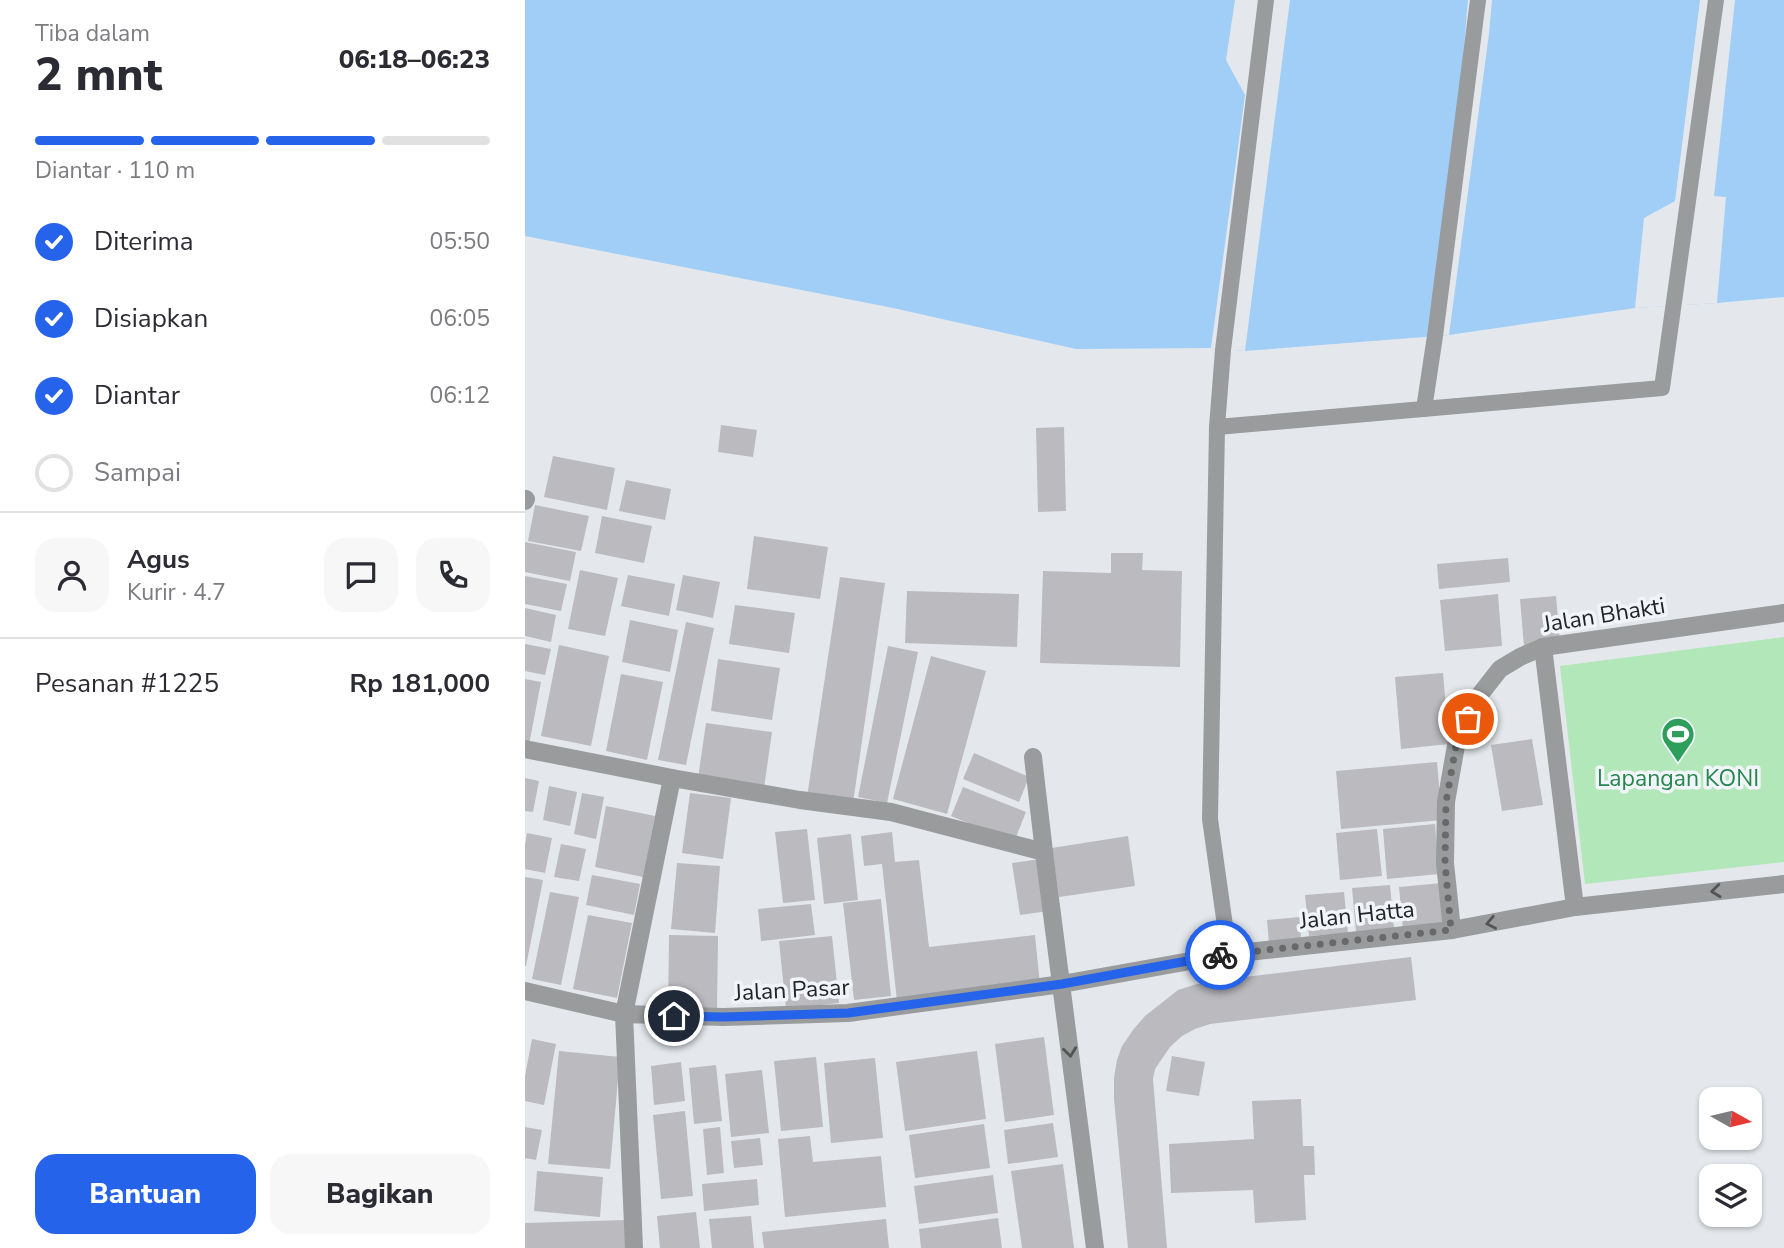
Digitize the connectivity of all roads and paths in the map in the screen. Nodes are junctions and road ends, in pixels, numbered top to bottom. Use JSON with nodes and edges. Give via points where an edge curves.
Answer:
{"nodes":[{"id":1,"x":1266,"y":0,"type":"edge"},
{"id":2,"x":1478,"y":0,"type":"edge"},
{"id":3,"x":1716,"y":0,"type":"edge"},
{"id":4,"x":1424,"y":408,"type":"junction"},
{"id":5,"x":1217,"y":427,"type":"junction"},
{"id":6,"x":1784,"y":613,"type":"edge"},
{"id":7,"x":1543,"y":647,"type":"junction"},
{"id":8,"x":525,"y":749,"type":"edge"},
{"id":9,"x":1033,"y":757,"type":"dead end"},
{"id":10,"x":672,"y":778,"type":"junction"},
{"id":11,"x":1044,"y":852,"type":"junction"},
{"id":12,"x":1784,"y":884,"type":"edge"},
{"id":13,"x":1575,"y":907,"type":"junction"},
{"id":14,"x":1451,"y":930,"type":"junction"},
{"id":15,"x":1229,"y":954,"type":"junction"},
{"id":16,"x":1062,"y":984,"type":"junction"},
{"id":17,"x":525,"y":991,"type":"edge"},
{"id":18,"x":624,"y":1014,"type":"junction"},
{"id":19,"x":634,"y":1248,"type":"edge"},
{"id":20,"x":1095,"y":1248,"type":"edge"}],
"edges":[{"from":1,"to":5,"type":"lane"},
{"from":2,"to":4,"type":"lane"},
{"from":3,"to":4,"type":"lane","via":[[1662,388]]},
{"from":4,"to":5,"type":"lane"},
{"from":5,"to":15,"type":"lane","via":[[1210,819]]},
{"from":6,"to":7,"type":"street","name":"Jalan Bhakti"},
{"from":7,"to":13,"type":"street"},
{"from":7,"to":14,"type":"street","name":"Jalan Bhakti","via":[[1500,669],[1478,697],[1457,740],[1446,802]]},
{"from":8,"to":10,"type":"street"},
{"from":9,"to":11,"type":"street"},
{"from":10,"to":11,"type":"street","via":[[891,812]]},
{"from":10,"to":18,"type":"street"},
{"from":11,"to":16,"type":"street"},
{"from":12,"to":13,"type":"street","name":"Jalan Hatta","one_way":true},
{"from":13,"to":14,"type":"street","name":"Jalan Hatta","one_way":true},
{"from":14,"to":15,"type":"street","name":"Jalan Hatta"},
{"from":15,"to":16,"type":"street","name":"Jalan Hatta"},
{"from":16,"to":18,"type":"street","name":"Jalan Pasar","via":[[848,1013]]},
{"from":16,"to":20,"type":"street","one_way":true},
{"from":17,"to":18,"type":"street","name":"Jalan Pasar"},
{"from":18,"to":19,"type":"street"}]}
